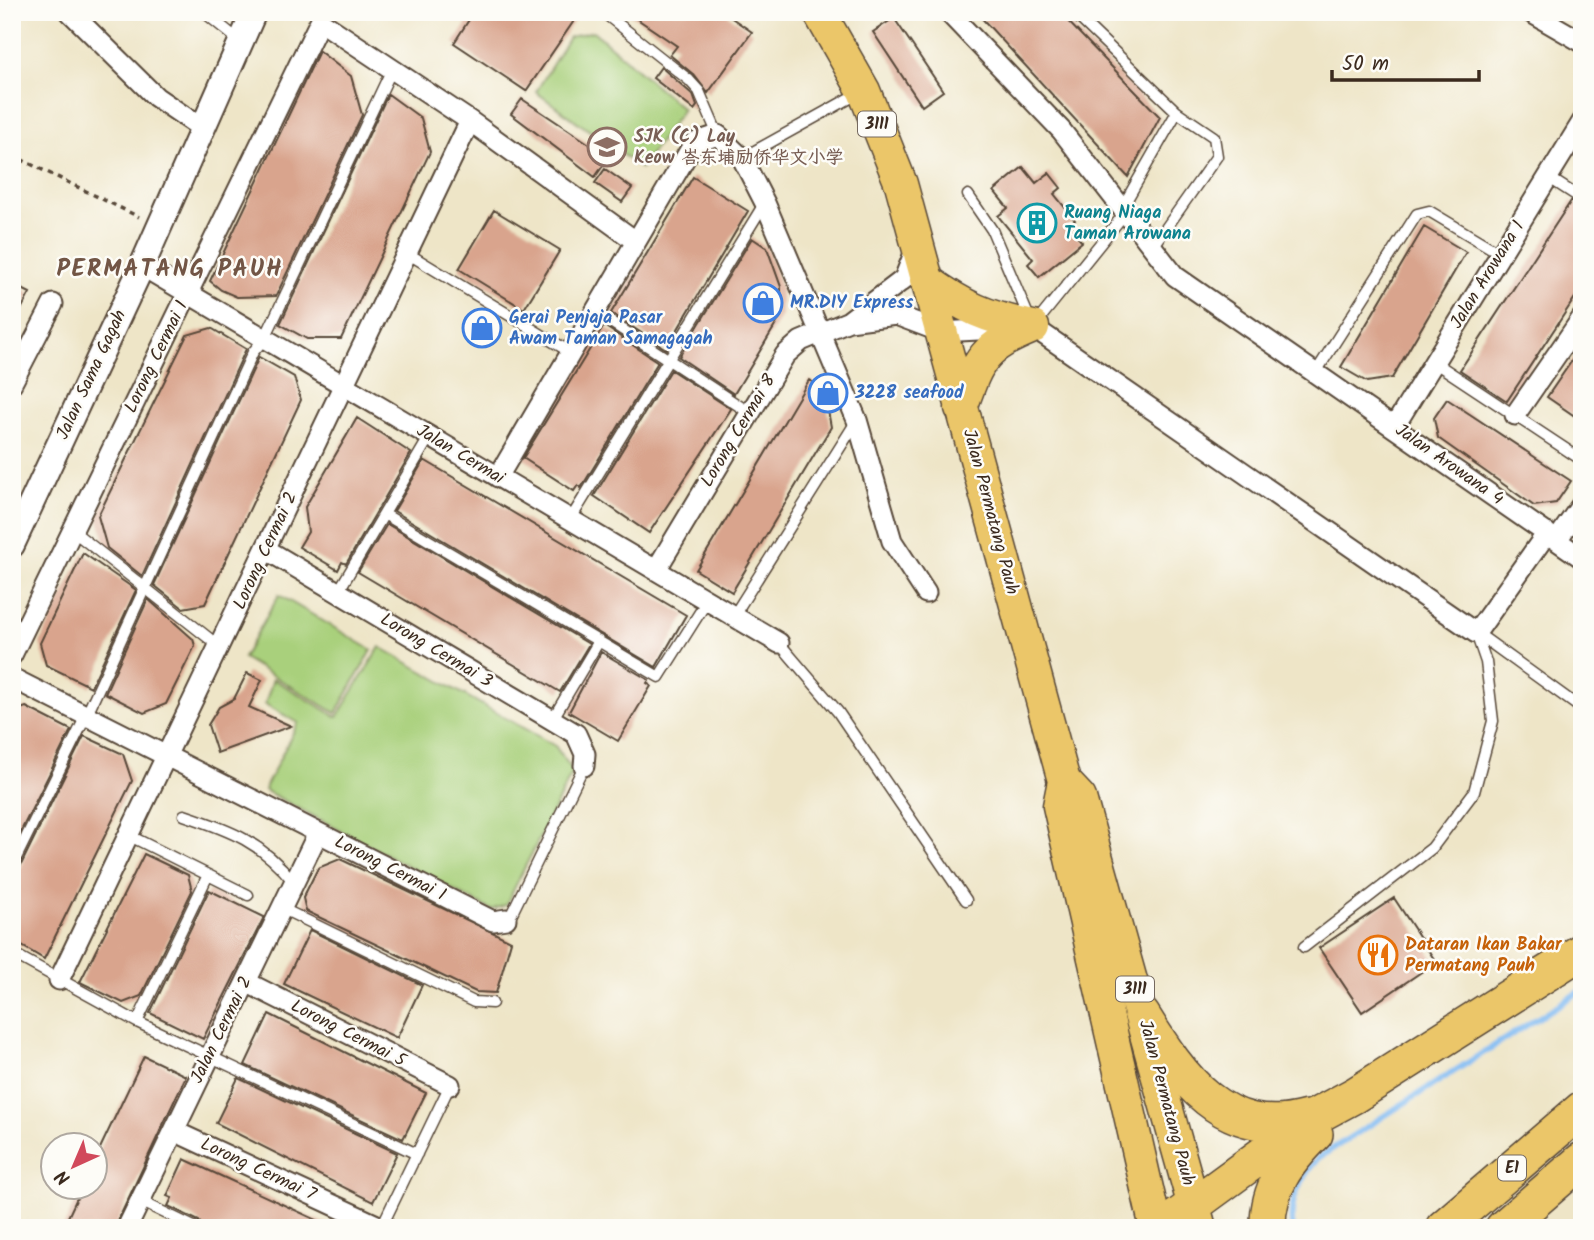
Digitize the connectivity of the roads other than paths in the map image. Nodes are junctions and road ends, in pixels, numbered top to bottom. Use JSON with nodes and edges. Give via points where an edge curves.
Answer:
{"nodes":[{"id":1,"x":70,"y":12,"type":"edge"},
{"id":2,"x":204,"y":12,"type":"edge"},
{"id":3,"x":254,"y":12,"type":"edge"},
{"id":4,"x":603,"y":12,"type":"edge"},
{"id":5,"x":819,"y":12,"type":"edge"},
{"id":6,"x":948,"y":12,"type":"edge"},
{"id":7,"x":1073,"y":12,"type":"edge"},
{"id":8,"x":1533,"y":13,"type":"edge"},
{"id":9,"x":241,"y":42,"type":"junction"},
{"id":10,"x":1582,"y":42,"type":"edge"},
{"id":11,"x":392,"y":69,"type":"junction"},
{"id":12,"x":864,"y":91,"type":"junction"},
{"id":13,"x":1177,"y":112,"type":"junction"},
{"id":14,"x":470,"y":121,"type":"junction"},
{"id":15,"x":1582,"y":122,"type":"edge"},
{"id":16,"x":203,"y":129,"type":"junction"},
{"id":17,"x":718,"y":135,"type":"junction"},
{"id":18,"x":742,"y":158,"type":"junction"},
{"id":19,"x":1548,"y":177,"type":"junction"},
{"id":20,"x":968,"y":195,"type":"dead end"},
{"id":21,"x":1582,"y":200,"type":"edge"},
{"id":22,"x":765,"y":203,"type":"junction"},
{"id":23,"x":1123,"y":211,"type":"junction"},
{"id":24,"x":634,"y":240,"type":"junction"},
{"id":25,"x":918,"y":244,"type":"junction"},
{"id":26,"x":1152,"y":248,"type":"junction"},
{"id":27,"x":407,"y":253,"type":"junction"},
{"id":28,"x":1501,"y":254,"type":"junction"},
{"id":29,"x":142,"y":266,"type":"junction"},
{"id":30,"x":926,"y":280,"type":"junction"},
{"id":31,"x":188,"y":293,"type":"junction"},
{"id":32,"x":53,"y":304,"type":"dead end"},
{"id":33,"x":594,"y":311,"type":"junction"},
{"id":34,"x":1582,"y":318,"type":"edge"},
{"id":35,"x":849,"y":321,"type":"junction"},
{"id":36,"x":1033,"y":327,"type":"junction"},
{"id":37,"x":822,"y":331,"type":"junction"},
{"id":38,"x":941,"y":332,"type":"junction"},
{"id":39,"x":264,"y":338,"type":"junction"},
{"id":40,"x":570,"y":352,"type":"junction"},
{"id":41,"x":669,"y":360,"type":"junction"},
{"id":42,"x":1434,"y":362,"type":"junction"},
{"id":43,"x":1316,"y":372,"type":"junction"},
{"id":44,"x":12,"y":383,"type":"edge"},
{"id":45,"x":345,"y":386,"type":"junction"},
{"id":46,"x":961,"y":408,"type":"junction"},
{"id":47,"x":750,"y":413,"type":"junction"},
{"id":48,"x":1515,"y":415,"type":"junction"},
{"id":49,"x":858,"y":420,"type":"junction"},
{"id":50,"x":1394,"y":427,"type":"junction"},
{"id":51,"x":430,"y":436,"type":"junction"},
{"id":52,"x":1582,"y":460,"type":"edge"},
{"id":53,"x":498,"y":477,"type":"junction"},
{"id":54,"x":1582,"y":504,"type":"edge"},
{"id":55,"x":384,"y":514,"type":"junction"},
{"id":56,"x":570,"y":520,"type":"junction"},
{"id":57,"x":73,"y":531,"type":"junction"},
{"id":58,"x":1552,"y":537,"type":"junction"},
{"id":59,"x":12,"y":545,"type":"edge"},
{"id":60,"x":267,"y":550,"type":"junction"},
{"id":61,"x":1582,"y":558,"type":"edge"},
{"id":62,"x":656,"y":570,"type":"junction"},
{"id":63,"x":145,"y":587,"type":"junction"},
{"id":64,"x":338,"y":592,"type":"junction"},
{"id":65,"x":926,"y":593,"type":"dead end"},
{"id":66,"x":707,"y":601,"type":"junction"},
{"id":67,"x":733,"y":617,"type":"junction"},
{"id":68,"x":1476,"y":633,"type":"junction"},
{"id":69,"x":599,"y":641,"type":"junction"},
{"id":70,"x":779,"y":643,"type":"joint"},
{"id":71,"x":220,"y":648,"type":"junction"},
{"id":72,"x":12,"y":655,"type":"edge"},
{"id":73,"x":12,"y":678,"type":"edge"},
{"id":74,"x":1582,"y":709,"type":"edge"},
{"id":75,"x":86,"y":716,"type":"junction"},
{"id":76,"x":552,"y":720,"type":"junction"},
{"id":77,"x":168,"y":757,"type":"junction"},
{"id":78,"x":584,"y":766,"type":"joint"},
{"id":79,"x":1064,"y":781,"type":"junction"},
{"id":80,"x":184,"y":815,"type":"dead end"},
{"id":81,"x":318,"y":833,"type":"junction"},
{"id":82,"x":130,"y":836,"type":"junction"},
{"id":83,"x":12,"y":866,"type":"edge"},
{"id":84,"x":208,"y":875,"type":"junction"},
{"id":85,"x":294,"y":882,"type":"junction"},
{"id":86,"x":248,"y":895,"type":"dead end"},
{"id":87,"x":966,"y":900,"type":"dead end"},
{"id":88,"x":281,"y":908,"type":"junction"},
{"id":89,"x":506,"y":919,"type":"joint"},
{"id":90,"x":1304,"y":947,"type":"dead end"},
{"id":91,"x":1582,"y":951,"type":"edge"},
{"id":92,"x":12,"y":953,"type":"edge"},
{"id":93,"x":59,"y":980,"type":"junction"},
{"id":94,"x":246,"y":982,"type":"junction"},
{"id":95,"x":492,"y":1003,"type":"dead end"},
{"id":96,"x":1142,"y":1015,"type":"junction"},
{"id":97,"x":137,"y":1022,"type":"junction"},
{"id":98,"x":210,"y":1056,"type":"junction"},
{"id":99,"x":450,"y":1085,"type":"joint"},
{"id":100,"x":1355,"y":1095,"type":"junction"},
{"id":101,"x":1582,"y":1109,"type":"edge"},
{"id":102,"x":1314,"y":1117,"type":"junction"},
{"id":103,"x":174,"y":1131,"type":"junction"},
{"id":104,"x":417,"y":1154,"type":"junction"},
{"id":105,"x":1582,"y":1160,"type":"edge"},
{"id":106,"x":140,"y":1201,"type":"junction"},
{"id":107,"x":1197,"y":1215,"type":"edge"},
{"id":108,"x":127,"y":1228,"type":"edge"},
{"id":109,"x":197,"y":1228,"type":"edge"},
{"id":110,"x":381,"y":1228,"type":"edge"},
{"id":111,"x":1156,"y":1228,"type":"edge"},
{"id":112,"x":1162,"y":1228,"type":"edge"},
{"id":113,"x":1268,"y":1228,"type":"edge"},
{"id":114,"x":1443,"y":1228,"type":"edge"},
{"id":115,"x":1503,"y":1228,"type":"edge"}],
"edges":[{"from":1,"to":16,"type":"street","via":[[156,97]]},
{"from":2,"to":9,"type":"lane"},
{"from":3,"to":9,"type":"street","name":"Jalan Sama Gagah"},
{"from":4,"to":17,"type":"lane","via":[[689,80],[699,91]]},
{"from":5,"to":12,"type":"main road","name":"Jalan Permatang Pauh","number":"3111"},
{"from":6,"to":23,"type":"street","via":[[1062,130]]},
{"from":7,"to":13,"type":"lane"},
{"from":8,"to":10,"type":"street"},
{"from":9,"to":16,"type":"street","name":"Jalan Sama Gagah"},
{"from":11,"to":14,"type":"street"},
{"from":11,"to":31,"type":"street","name":"Lorong Cermai 1","via":[[320,21]]},
{"from":11,"to":39,"type":"lane"},
{"from":12,"to":18,"type":"lane"},
{"from":12,"to":25,"type":"main road","name":"Jalan Permatang Pauh","number":"3111","via":[[901,184]]},
{"from":13,"to":23,"type":"lane"},
{"from":13,"to":26,"type":"lane","via":[[1214,137],[1217,156]]},
{"from":14,"to":24,"type":"street"},
{"from":14,"to":27,"type":"street","name":"Lorong Cermai 2"},
{"from":15,"to":19,"type":"street","name":"Jalan Arowana 1"},
{"from":16,"to":29,"type":"street","name":"Jalan Sama Gagah"},
{"from":17,"to":18,"type":"street"},
{"from":17,"to":24,"type":"street","via":[[694,143]]},
{"from":18,"to":22,"type":"street"},
{"from":19,"to":21,"type":"lane"},
{"from":19,"to":28,"type":"street","name":"Jalan Arowana 1"},
{"from":20,"to":36,"type":"lane","via":[[992,230]]},
{"from":22,"to":37,"type":"street"},
{"from":22,"to":41,"type":"lane"},
{"from":23,"to":26,"type":"street"},
{"from":23,"to":36,"type":"lane"},
{"from":24,"to":33,"type":"street"},
{"from":25,"to":30,"type":"main road","name":"Jalan Permatang Pauh","number":"3111"},
{"from":25,"to":35,"type":"street","name":"Lorong Cermai 8","via":[[904,279]]},
{"from":26,"to":43,"type":"street","via":[[1192,289]]},
{"from":27,"to":40,"type":"lane"},
{"from":27,"to":45,"type":"street","name":"Lorong Cermai 2"},
{"from":28,"to":42,"type":"street","name":"Jalan Arowana 1"},
{"from":28,"to":43,"type":"lane","via":[[1429,211],[1417,214]]},
{"from":29,"to":31,"type":"street","name":"Jalan Cermai"},
{"from":29,"to":59,"type":"street","name":"Jalan Sama Gagah"},
{"from":30,"to":36,"type":"main road","via":[[990,318]]},
{"from":30,"to":38,"type":"main road","name":"Jalan Permatang Pauh","number":"3111"},
{"from":31,"to":39,"type":"street","name":"Jalan Cermai"},
{"from":31,"to":57,"type":"street","name":"Lorong Cermai 1"},
{"from":32,"to":44,"type":"street"},
{"from":33,"to":40,"type":"street"},
{"from":33,"to":41,"type":"lane"},
{"from":34,"to":48,"type":"street"},
{"from":35,"to":37,"type":"street","name":"Lorong Cermai 8"},
{"from":35,"to":38,"type":"street","name":"Lorong Cermai 8","via":[[895,315]]},
{"from":36,"to":38,"type":"street"},
{"from":36,"to":46,"type":"main road","via":[[1000,341],[984,355]]},
{"from":36,"to":68,"type":"street"},
{"from":37,"to":47,"type":"street","name":"Lorong Cermai 8","via":[[800,341],[785,355]]},
{"from":37,"to":49,"type":"street"},
{"from":38,"to":46,"type":"main road","name":"Jalan Permatang Pauh","number":"3111"},
{"from":39,"to":45,"type":"street","name":"Jalan Cermai"},
{"from":39,"to":63,"type":"lane","via":[[253,352]]},
{"from":40,"to":53,"type":"street"},
{"from":41,"to":47,"type":"lane"},
{"from":41,"to":56,"type":"lane"},
{"from":42,"to":48,"type":"lane"},
{"from":42,"to":50,"type":"street","name":"Jalan Arowana 1"},
{"from":43,"to":50,"type":"street","name":"Jalan Arowana 4"},
{"from":45,"to":51,"type":"street","name":"Jalan Cermai"},
{"from":45,"to":60,"type":"street","name":"Lorong Cermai 2"},
{"from":46,"to":79,"type":"main road","name":"Jalan Permatang Pauh","number":"3111"},
{"from":47,"to":62,"type":"street","name":"Lorong Cermai 8"},
{"from":48,"to":52,"type":"lane"},
{"from":49,"to":65,"type":"street","via":[[892,541]]},
{"from":49,"to":67,"type":"lane"},
{"from":50,"to":58,"type":"street","name":"Jalan Arowana 4"},
{"from":51,"to":53,"type":"street","name":"Jalan Cermai"},
{"from":51,"to":55,"type":"lane"},
{"from":53,"to":56,"type":"street","name":"Jalan Cermai"},
{"from":54,"to":58,"type":"street"},
{"from":55,"to":64,"type":"lane"},
{"from":55,"to":69,"type":"lane"},
{"from":56,"to":62,"type":"street","name":"Jalan Cermai"},
{"from":57,"to":63,"type":"lane"},
{"from":57,"to":72,"type":"street","name":"Lorong Cermai 1"},
{"from":58,"to":61,"type":"street","name":"Jalan Arowana 4"},
{"from":58,"to":68,"type":"street"},
{"from":60,"to":64,"type":"street","name":"Lorong Cermai 3"},
{"from":60,"to":71,"type":"street","name":"Lorong Cermai 2"},
{"from":62,"to":66,"type":"street","name":"Jalan Cermai"},
{"from":63,"to":71,"type":"lane"},
{"from":63,"to":75,"type":"lane"},
{"from":64,"to":76,"type":"street","name":"Lorong Cermai 3"},
{"from":66,"to":67,"type":"street","name":"Jalan Cermai"},
{"from":66,"to":69,"type":"lane","via":[[659,677]]},
{"from":67,"to":70,"type":"street","name":"Jalan Cermai"},
{"from":68,"to":74,"type":"lane"},
{"from":68,"to":90,"type":"lane","via":[[1486,662],[1493,721],[1474,792],[1432,848]]},
{"from":69,"to":76,"type":"lane"},
{"from":70,"to":87,"type":"lane","via":[[838,712]]},
{"from":71,"to":77,"type":"street","name":"Lorong Cermai 2"},
{"from":73,"to":75,"type":"street","name":"Lorong Cermai 1"},
{"from":75,"to":77,"type":"street","name":"Lorong Cermai 1"},
{"from":75,"to":83,"type":"lane"},
{"from":76,"to":78,"type":"street","name":"Lorong Cermai 3","via":[[576,734],[585,754]]},
{"from":77,"to":81,"type":"street","name":"Lorong Cermai 1"},
{"from":77,"to":82,"type":"street","name":"Lorong Cermai 2"},
{"from":78,"to":89,"type":"lane"},
{"from":79,"to":96,"type":"main road","name":"Jalan Permatang Pauh","number":"3111","via":[[1080,797]]},
{"from":79,"to":111,"type":"main road","name":"Jalan Permatang Pauh","number":"3111","via":[[1059,806]]},
{"from":80,"to":85,"type":"lane","via":[[235,832],[274,858]]},
{"from":81,"to":85,"type":"street","name":"Jalan Cermai 2"},
{"from":81,"to":89,"type":"street","name":"Lorong Cermai 1","via":[[493,921]]},
{"from":82,"to":84,"type":"lane"},
{"from":82,"to":93,"type":"street","name":"Lorong Cermai 2"},
{"from":84,"to":86,"type":"lane"},
{"from":84,"to":97,"type":"lane"},
{"from":85,"to":88,"type":"street","name":"Jalan Cermai 2"},
{"from":88,"to":94,"type":"street","name":"Jalan Cermai 2"},
{"from":88,"to":95,"type":"lane","via":[[474,1002]]},
{"from":91,"to":100,"type":"highway"},
{"from":92,"to":93,"type":"lane"},
{"from":93,"to":97,"type":"lane"},
{"from":94,"to":98,"type":"street","name":"Jalan Cermai 2"},
{"from":94,"to":99,"type":"street","name":"Lorong Cermai 5"},
{"from":96,"to":102,"type":"highway","via":[[1184,1075],[1225,1112],[1270,1125]]},
{"from":96,"to":107,"type":"main road","name":"Jalan Permatang Pauh","number":"3111"},
{"from":97,"to":98,"type":"lane"},
{"from":98,"to":103,"type":"street","name":"Jalan Cermai 2"},
{"from":98,"to":104,"type":"lane"},
{"from":99,"to":104,"type":"lane"},
{"from":100,"to":102,"type":"highway"},
{"from":100,"to":113,"type":"highway","via":[[1279,1175]]},
{"from":101,"to":114,"type":"highway","number":"E1"},
{"from":102,"to":107,"type":"highway"},
{"from":103,"to":106,"type":"street","name":"Jalan Cermai 2"},
{"from":103,"to":110,"type":"street","name":"Lorong Cermai 7"},
{"from":104,"to":110,"type":"lane"},
{"from":105,"to":115,"type":"highway","number":"E1"},
{"from":106,"to":108,"type":"street","name":"Jalan Cermai 2"},
{"from":106,"to":109,"type":"lane"},
{"from":107,"to":112,"type":"highway"}]}
